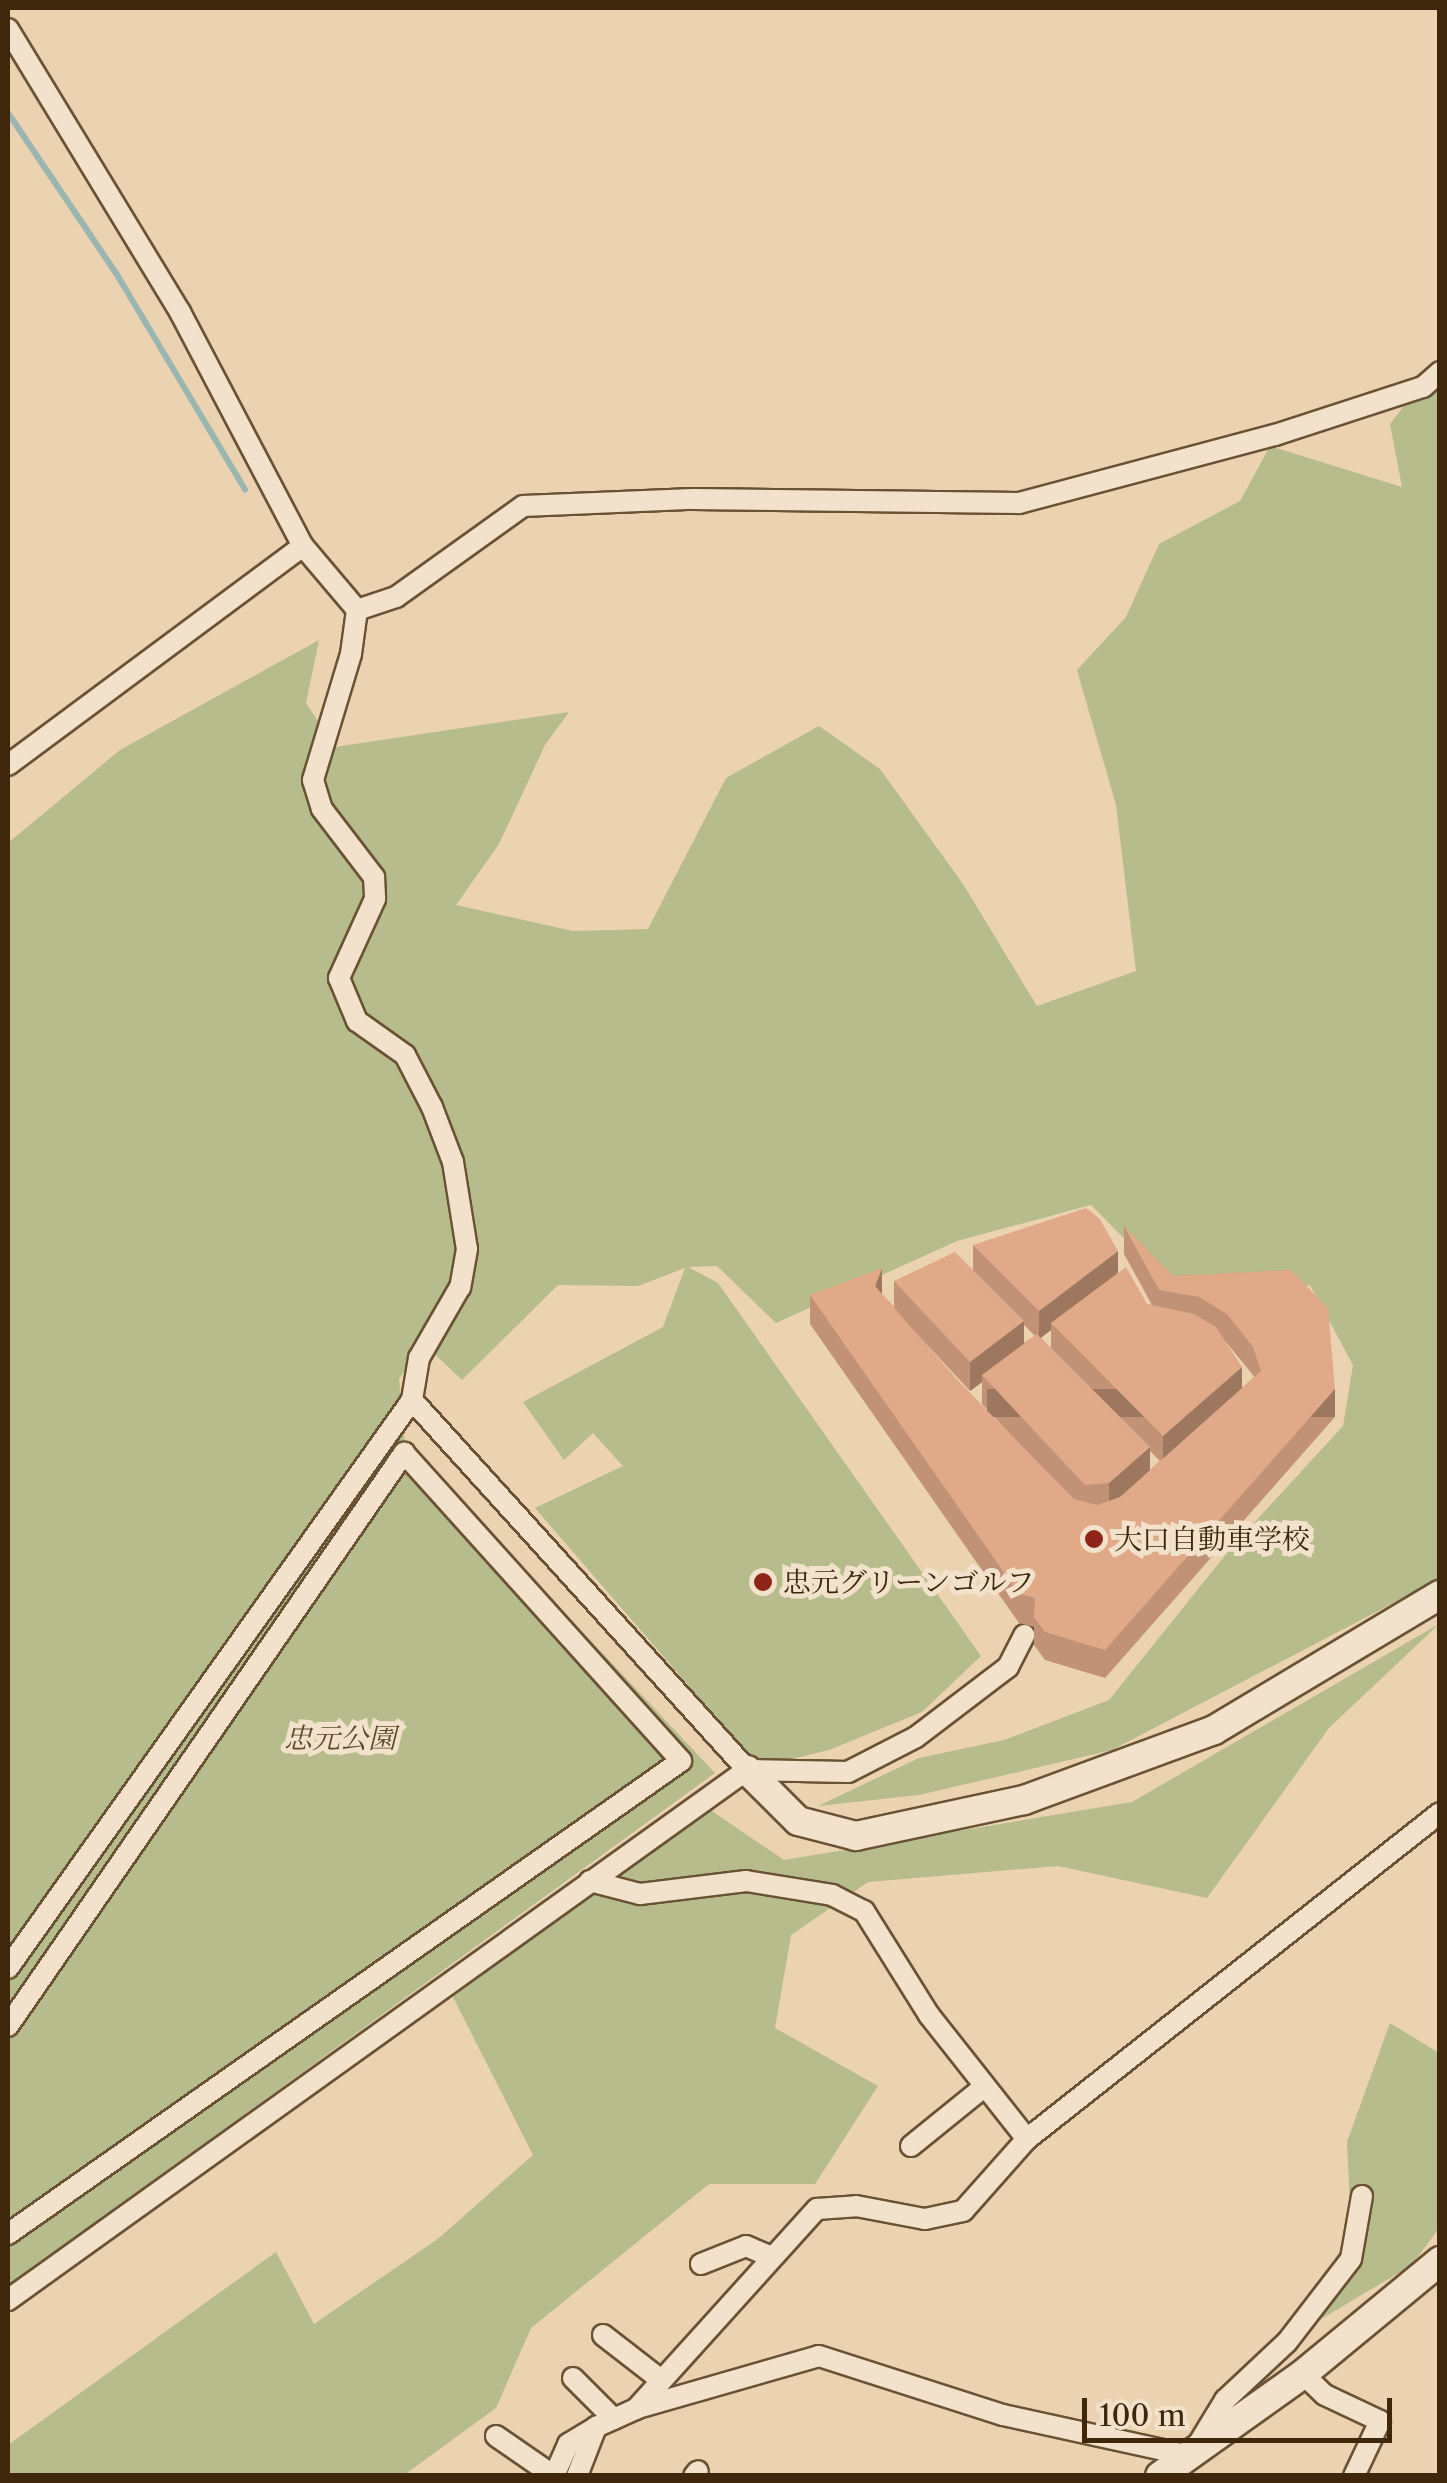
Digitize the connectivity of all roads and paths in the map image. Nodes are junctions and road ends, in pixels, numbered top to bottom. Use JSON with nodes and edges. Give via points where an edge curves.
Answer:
{"nodes":[{"id":1,"x":8,"y":29,"type":"edge"},
{"id":2,"x":1440,"y":372,"type":"edge"},
{"id":3,"x":302,"y":546,"type":"junction"},
{"id":4,"x":356,"y":610,"type":"junction"},
{"id":5,"x":8,"y":765,"type":"edge"},
{"id":6,"x":412,"y":1400,"type":"junction"},
{"id":7,"x":1440,"y":1595,"type":"edge"},
{"id":8,"x":1024,"y":1635,"type":"dead end"},
{"id":9,"x":747,"y":1770,"type":"junction"},
{"id":10,"x":1440,"y":1813,"type":"edge"},
{"id":11,"x":590,"y":1880,"type":"junction"},
{"id":12,"x":8,"y":1968,"type":"edge"},
{"id":13,"x":8,"y":2026,"type":"edge"},
{"id":14,"x":984,"y":2086,"type":"junction"},
{"id":15,"x":1027,"y":2140,"type":"junction"},
{"id":16,"x":911,"y":2146,"type":"dead end"},
{"id":17,"x":1362,"y":2196,"type":"dead end"},
{"id":18,"x":8,"y":2234,"type":"edge"},
{"id":19,"x":770,"y":2256,"type":"junction"},
{"id":20,"x":1440,"y":2261,"type":"edge"},
{"id":21,"x":702,"y":2264,"type":"dead end"},
{"id":22,"x":8,"y":2300,"type":"edge"},
{"id":23,"x":604,"y":2335,"type":"dead end"},
{"id":24,"x":1303,"y":2374,"type":"junction"},
{"id":25,"x":573,"y":2378,"type":"dead end"},
{"id":26,"x":661,"y":2380,"type":"junction"},
{"id":27,"x":636,"y":2409,"type":"junction"},
{"id":28,"x":605,"y":2423,"type":"junction"},
{"id":29,"x":496,"y":2436,"type":"dead end"},
{"id":30,"x":1191,"y":2456,"type":"junction"},
{"id":31,"x":577,"y":2476,"type":"edge"},
{"id":32,"x":1160,"y":2476,"type":"edge"},
{"id":33,"x":1354,"y":2476,"type":"edge"}],
"edges":[{"from":1,"to":3,"type":"street","via":[[180,312]]},
{"from":2,"to":4,"type":"street","via":[[1424,386],[1275,435],[1019,504],[693,499],[523,506],[396,597]]},
{"from":3,"to":4,"type":"street"},
{"from":3,"to":5,"type":"street"},
{"from":4,"to":6,"type":"street","via":[[351,654],[313,780],[322,809],[374,877],[375,899],[339,978],[357,1021],[405,1055],[432,1107],[453,1162],[467,1250],[460,1287],[418,1358]]},
{"from":6,"to":9,"type":"street"},
{"from":6,"to":12,"type":"street"},
{"from":7,"to":9,"type":"street","via":[[1214,1730],[1024,1800],[856,1836],[798,1821]]},
{"from":8,"to":9,"type":"street","via":[[1008,1667],[916,1737],[848,1772]]},
{"from":9,"to":11,"type":"street"},
{"from":10,"to":15,"type":"street"},
{"from":11,"to":14,"type":"street","via":[[640,1894],[746,1880],[864,1911],[929,2015]]},
{"from":11,"to":22,"type":"street","via":[[380,2039]]},
{"from":13,"to":18,"type":"street","via":[[404,1453],[681,1761]]},
{"from":14,"to":15,"type":"street"},
{"from":14,"to":16,"type":"street"},
{"from":15,"to":19,"type":"street","via":[[963,2211],[925,2218],[856,2206],[818,2208]]},
{"from":17,"to":30,"type":"street","via":[[1350,2260],[1287,2342],[1225,2400]]},
{"from":19,"to":21,"type":"street","via":[[746,2246]]},
{"from":19,"to":26,"type":"street"},
{"from":20,"to":24,"type":"street"},
{"from":23,"to":26,"type":"street"},
{"from":24,"to":30,"type":"street"},
{"from":24,"to":33,"type":"street","via":[[1326,2395],[1380,2422]]},
{"from":25,"to":28,"type":"street"},
{"from":26,"to":27,"type":"street"},
{"from":27,"to":28,"type":"street"},
{"from":27,"to":30,"type":"street","via":[[819,2356],[1003,2415]]},
{"from":28,"to":29,"type":"street","via":[[568,2444],[554,2476]]},
{"from":28,"to":31,"type":"street"},
{"from":30,"to":32,"type":"street"}]}
